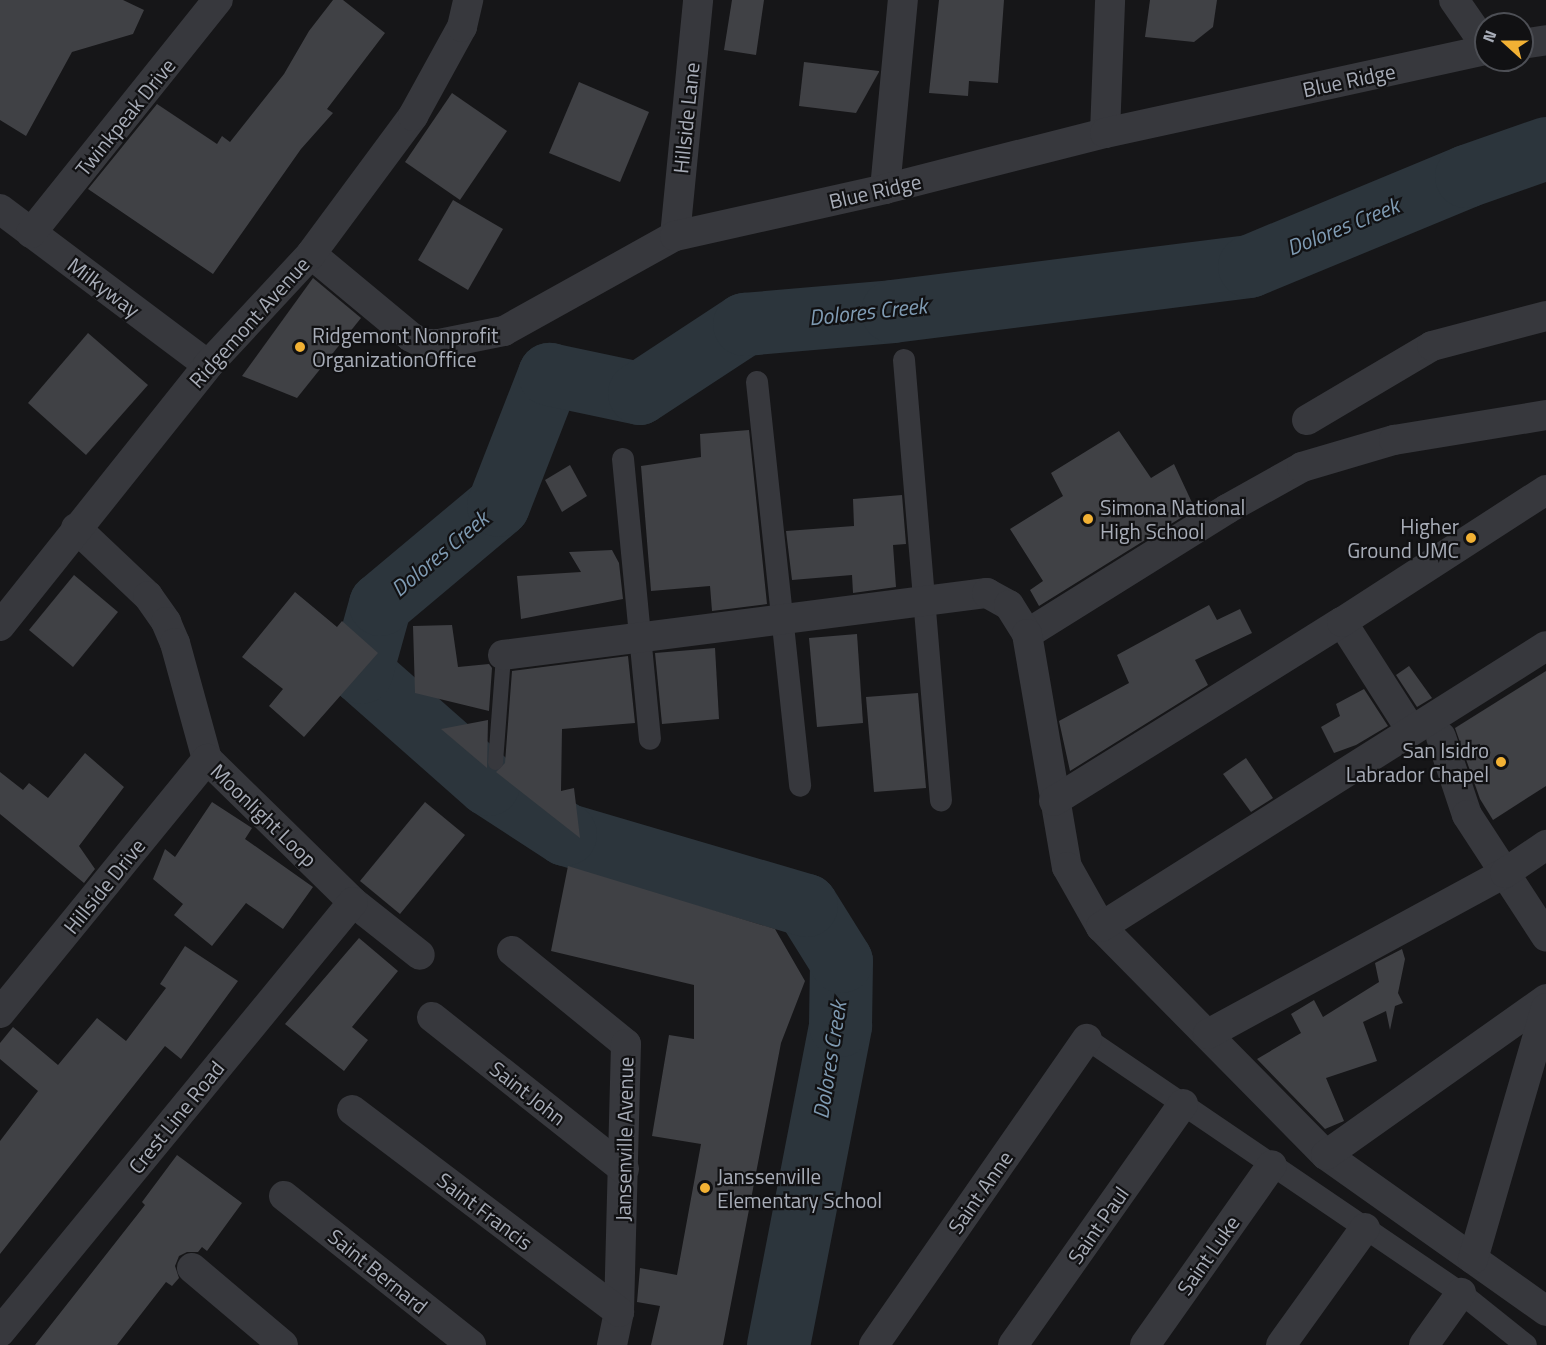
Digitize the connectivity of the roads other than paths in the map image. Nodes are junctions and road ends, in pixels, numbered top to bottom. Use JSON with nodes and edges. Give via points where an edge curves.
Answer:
{"nodes":[{"id":1,"x":218,"y":0,"type":"edge"},
{"id":2,"x":468,"y":0,"type":"edge"},
{"id":3,"x":698,"y":0,"type":"edge"},
{"id":4,"x":903,"y":0,"type":"edge"},
{"id":5,"x":1110,"y":0,"type":"edge"},
{"id":6,"x":1454,"y":0,"type":"edge"},
{"id":7,"x":1474,"y":30,"type":"edge"},
{"id":8,"x":1474,"y":51,"type":"edge"},
{"id":9,"x":1105,"y":134,"type":"junction"},
{"id":10,"x":885,"y":189,"type":"junction"},
{"id":11,"x":0,"y":209,"type":"edge"},
{"id":12,"x":31,"y":233,"type":"junction"},
{"id":13,"x":675,"y":236,"type":"junction"},
{"id":14,"x":311,"y":254,"type":"junction"},
{"id":15,"x":1546,"y":316,"type":"edge"},
{"id":16,"x":903,"y":360,"type":"dead end"},
{"id":17,"x":208,"y":365,"type":"junction"},
{"id":18,"x":757,"y":382,"type":"dead end"},
{"id":19,"x":1546,"y":415,"type":"edge"},
{"id":20,"x":1307,"y":420,"type":"dead end"},
{"id":21,"x":623,"y":459,"type":"dead end"},
{"id":22,"x":1546,"y":490,"type":"edge"},
{"id":23,"x":76,"y":528,"type":"junction"},
{"id":24,"x":924,"y":602,"type":"junction"},
{"id":25,"x":781,"y":619,"type":"junction"},
{"id":26,"x":1342,"y":622,"type":"junction"},
{"id":27,"x":0,"y":627,"type":"edge"},
{"id":28,"x":1027,"y":634,"type":"junction"},
{"id":29,"x":639,"y":637,"type":"junction"},
{"id":30,"x":1546,"y":646,"type":"edge"},
{"id":31,"x":502,"y":655,"type":"joint"},
{"id":32,"x":1411,"y":730,"type":"junction"},
{"id":33,"x":1441,"y":738,"type":"dead end"},
{"id":34,"x":650,"y":739,"type":"dead end"},
{"id":35,"x":207,"y":759,"type":"junction"},
{"id":36,"x":495,"y":762,"type":"dead end"},
{"id":37,"x":800,"y":786,"type":"dead end"},
{"id":38,"x":941,"y":800,"type":"dead end"},
{"id":39,"x":1054,"y":801,"type":"junction"},
{"id":40,"x":1546,"y":845,"type":"edge"},
{"id":41,"x":1505,"y":873,"type":"junction"},
{"id":42,"x":353,"y":902,"type":"junction"},
{"id":43,"x":1101,"y":927,"type":"junction"},
{"id":44,"x":1546,"y":936,"type":"edge"},
{"id":45,"x":512,"y":951,"type":"dead end"},
{"id":46,"x":420,"y":955,"type":"dead end"},
{"id":47,"x":1546,"y":999,"type":"edge"},
{"id":48,"x":1546,"y":1008,"type":"edge"},
{"id":49,"x":0,"y":1013,"type":"edge"},
{"id":50,"x":432,"y":1017,"type":"dead end"},
{"id":51,"x":1208,"y":1034,"type":"junction"},
{"id":52,"x":1087,"y":1039,"type":"joint"},
{"id":53,"x":1183,"y":1104,"type":"junction"},
{"id":54,"x":352,"y":1110,"type":"dead end"},
{"id":55,"x":1326,"y":1155,"type":"junction"},
{"id":56,"x":1272,"y":1165,"type":"junction"},
{"id":57,"x":624,"y":1169,"type":"junction"},
{"id":58,"x":284,"y":1196,"type":"dead end"},
{"id":59,"x":1365,"y":1228,"type":"junction"},
{"id":60,"x":1473,"y":1259,"type":"junction"},
{"id":61,"x":192,"y":1268,"type":"dead end"},
{"id":62,"x":1461,"y":1293,"type":"junction"},
{"id":63,"x":1546,"y":1311,"type":"edge"},
{"id":64,"x":619,"y":1312,"type":"junction"},
{"id":65,"x":0,"y":1332,"type":"edge"},
{"id":66,"x":283,"y":1345,"type":"edge"},
{"id":67,"x":471,"y":1345,"type":"edge"},
{"id":68,"x":612,"y":1345,"type":"edge"},
{"id":69,"x":874,"y":1345,"type":"edge"},
{"id":70,"x":1013,"y":1345,"type":"edge"},
{"id":71,"x":1145,"y":1345,"type":"edge"},
{"id":72,"x":1281,"y":1345,"type":"edge"},
{"id":73,"x":1424,"y":1345,"type":"edge"},
{"id":74,"x":1526,"y":1345,"type":"edge"}],
"edges":[{"from":1,"to":12,"type":"street","name":"Twinkpeak Drive"},
{"from":2,"to":14,"type":"street","name":"Ridgemont Avenue","via":[[462,27],[413,116]]},
{"from":3,"to":13,"type":"street","name":"Hillside Lane"},
{"from":4,"to":10,"type":"street"},
{"from":5,"to":9,"type":"street"},
{"from":6,"to":7,"type":"street"},
{"from":8,"to":9,"type":"street","name":"Blue Ridge"},
{"from":9,"to":10,"type":"street","name":"Blue Ridge"},
{"from":10,"to":13,"type":"street","name":"Blue Ridge"},
{"from":11,"to":12,"type":"street","name":"Milkyway"},
{"from":12,"to":17,"type":"street","name":"Milkyway"},
{"from":13,"to":14,"type":"street","name":"Blue Ridge","via":[[504,331],[439,344],[424,344],[411,337]]},
{"from":14,"to":17,"type":"street","name":"Ridgemont Avenue"},
{"from":15,"to":20,"type":"street","via":[[1432,345]]},
{"from":16,"to":24,"type":"street"},
{"from":17,"to":23,"type":"street","name":"Ridgemont Avenue"},
{"from":18,"to":25,"type":"street"},
{"from":19,"to":28,"type":"street","via":[[1394,440],[1302,467],[1227,509]]},
{"from":21,"to":29,"type":"street"},
{"from":22,"to":26,"type":"street"},
{"from":23,"to":27,"type":"street","name":"Ridgemont Avenue"},
{"from":23,"to":35,"type":"street","name":"Moonlight Loop","via":[[148,596],[166,622]]},
{"from":24,"to":25,"type":"street"},
{"from":24,"to":28,"type":"street","via":[[987,593],[1009,605]]},
{"from":24,"to":38,"type":"street"},
{"from":25,"to":29,"type":"street"},
{"from":25,"to":37,"type":"street"},
{"from":26,"to":32,"type":"street"},
{"from":26,"to":39,"type":"street"},
{"from":28,"to":39,"type":"street"},
{"from":29,"to":31,"type":"street"},
{"from":29,"to":34,"type":"street"},
{"from":30,"to":32,"type":"street"},
{"from":31,"to":36,"type":"lane"},
{"from":32,"to":43,"type":"street"},
{"from":33,"to":41,"type":"street","via":[[1467,815]]},
{"from":35,"to":42,"type":"street","name":"Moonlight Loop"},
{"from":35,"to":49,"type":"street","name":"Hillside Drive"},
{"from":39,"to":43,"type":"street","via":[[1067,867]]},
{"from":40,"to":41,"type":"street"},
{"from":41,"to":44,"type":"street"},
{"from":41,"to":51,"type":"street"},
{"from":42,"to":46,"type":"street","name":"Moonlight Loop"},
{"from":42,"to":65,"type":"street","name":"Crest Line Road"},
{"from":43,"to":51,"type":"street"},
{"from":45,"to":57,"type":"street","name":"Jansenville Avenue","via":[[626,1044]]},
{"from":47,"to":55,"type":"street"},
{"from":48,"to":60,"type":"street"},
{"from":50,"to":57,"type":"street","name":"Saint John"},
{"from":51,"to":55,"type":"street"},
{"from":52,"to":53,"type":"street"},
{"from":52,"to":69,"type":"street","name":"Saint Anne"},
{"from":53,"to":56,"type":"street"},
{"from":53,"to":70,"type":"street","name":"Saint Paul"},
{"from":54,"to":64,"type":"street","name":"Saint Francis"},
{"from":55,"to":60,"type":"street"},
{"from":56,"to":59,"type":"street"},
{"from":56,"to":71,"type":"street","name":"Saint Luke"},
{"from":57,"to":64,"type":"street","name":"Jansenville Avenue"},
{"from":58,"to":67,"type":"street","name":"Saint Bernard"},
{"from":59,"to":62,"type":"street"},
{"from":59,"to":72,"type":"street"},
{"from":60,"to":63,"type":"street"},
{"from":61,"to":66,"type":"street"},
{"from":62,"to":73,"type":"street"},
{"from":62,"to":74,"type":"street"},
{"from":64,"to":68,"type":"street","name":"Jansenville Avenue"}]}
